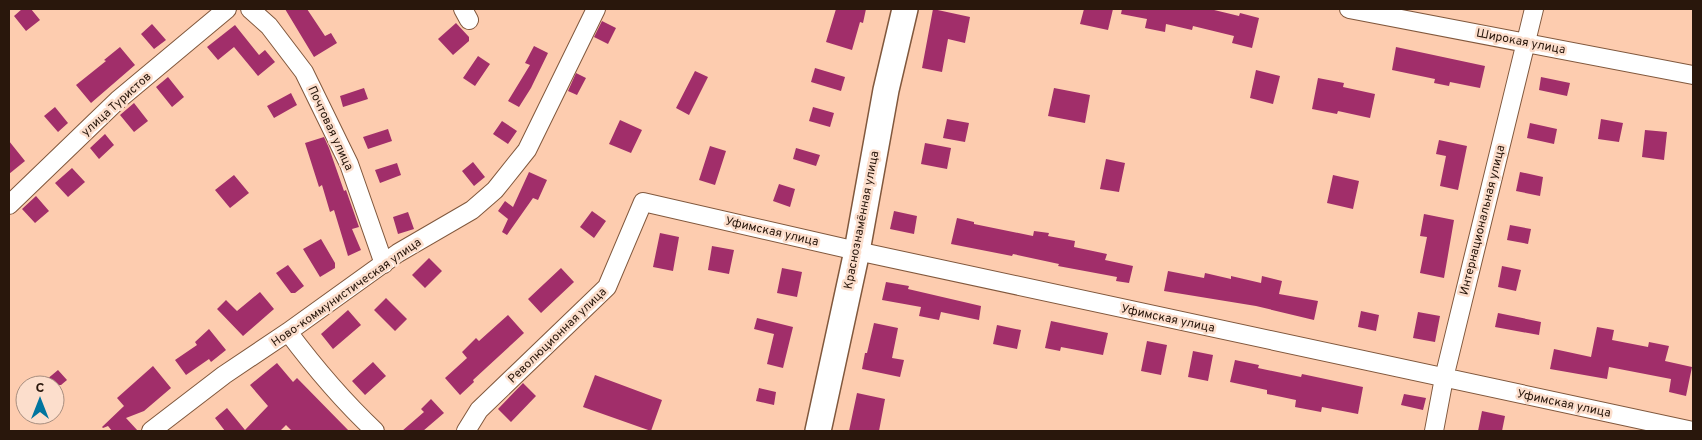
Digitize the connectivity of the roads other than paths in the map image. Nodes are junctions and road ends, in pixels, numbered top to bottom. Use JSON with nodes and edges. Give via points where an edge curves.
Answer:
{"nodes":[{"id":1,"x":227,"y":9,"type":"edge"},
{"id":2,"x":250,"y":9,"type":"edge"},
{"id":3,"x":596,"y":9,"type":"edge"},
{"id":4,"x":905,"y":9,"type":"edge"},
{"id":5,"x":1349,"y":9,"type":"edge"},
{"id":6,"x":1534,"y":9,"type":"edge"},
{"id":7,"x":1526,"y":42,"type":"junction"},
{"id":8,"x":1693,"y":75,"type":"edge"},
{"id":9,"x":643,"y":202,"type":"joint"},
{"id":10,"x":9,"y":204,"type":"edge"},
{"id":11,"x":856,"y":251,"type":"junction"},
{"id":12,"x":384,"y":264,"type":"junction"},
{"id":13,"x":288,"y":332,"type":"junction"},
{"id":14,"x":1444,"y":378,"type":"junction"},
{"id":15,"x":151,"y":431,"type":"edge"},
{"id":16,"x":375,"y":431,"type":"edge"},
{"id":17,"x":466,"y":431,"type":"edge"},
{"id":18,"x":818,"y":431,"type":"edge"},
{"id":19,"x":1434,"y":431,"type":"edge"},
{"id":20,"x":1693,"y":431,"type":"edge"}],
"edges":[{"from":1,"to":10,"type":"street","name":"улица Туристов","via":[[118,100]]},
{"from":2,"to":12,"type":"street","name":"Почтовая улица","via":[[269,26],[304,72],[349,164]]},
{"from":3,"to":12,"type":"street","name":"Ново-коммунистическая улица","via":[[527,150],[495,190],[472,210]]},
{"from":4,"to":11,"type":"street","name":"Краснознамённая улица","via":[[886,90]]},
{"from":5,"to":7,"type":"street","name":"Широкая улица"},
{"from":6,"to":7,"type":"street","name":"Интернациональная улица"},
{"from":7,"to":8,"type":"street","name":"Широкая улица"},
{"from":7,"to":14,"type":"street","name":"Интернациональная улица"},
{"from":9,"to":11,"type":"street","name":"Уфимская улица"},
{"from":9,"to":17,"type":"street","name":"Революционная улица","via":[[608,287],[479,410]]},
{"from":11,"to":14,"type":"street","name":"Уфимская улица"},
{"from":11,"to":18,"type":"street","name":"Краснознамённая улица"},
{"from":12,"to":13,"type":"street","name":"Ново-коммунистическая улица"},
{"from":13,"to":15,"type":"street","name":"Ново-коммунистическая улица","via":[[224,375]]},
{"from":13,"to":16,"type":"street","via":[[317,371]]},
{"from":14,"to":19,"type":"street","name":"Интернациональная улица"},
{"from":14,"to":20,"type":"street","name":"Уфимская улица"}]}
